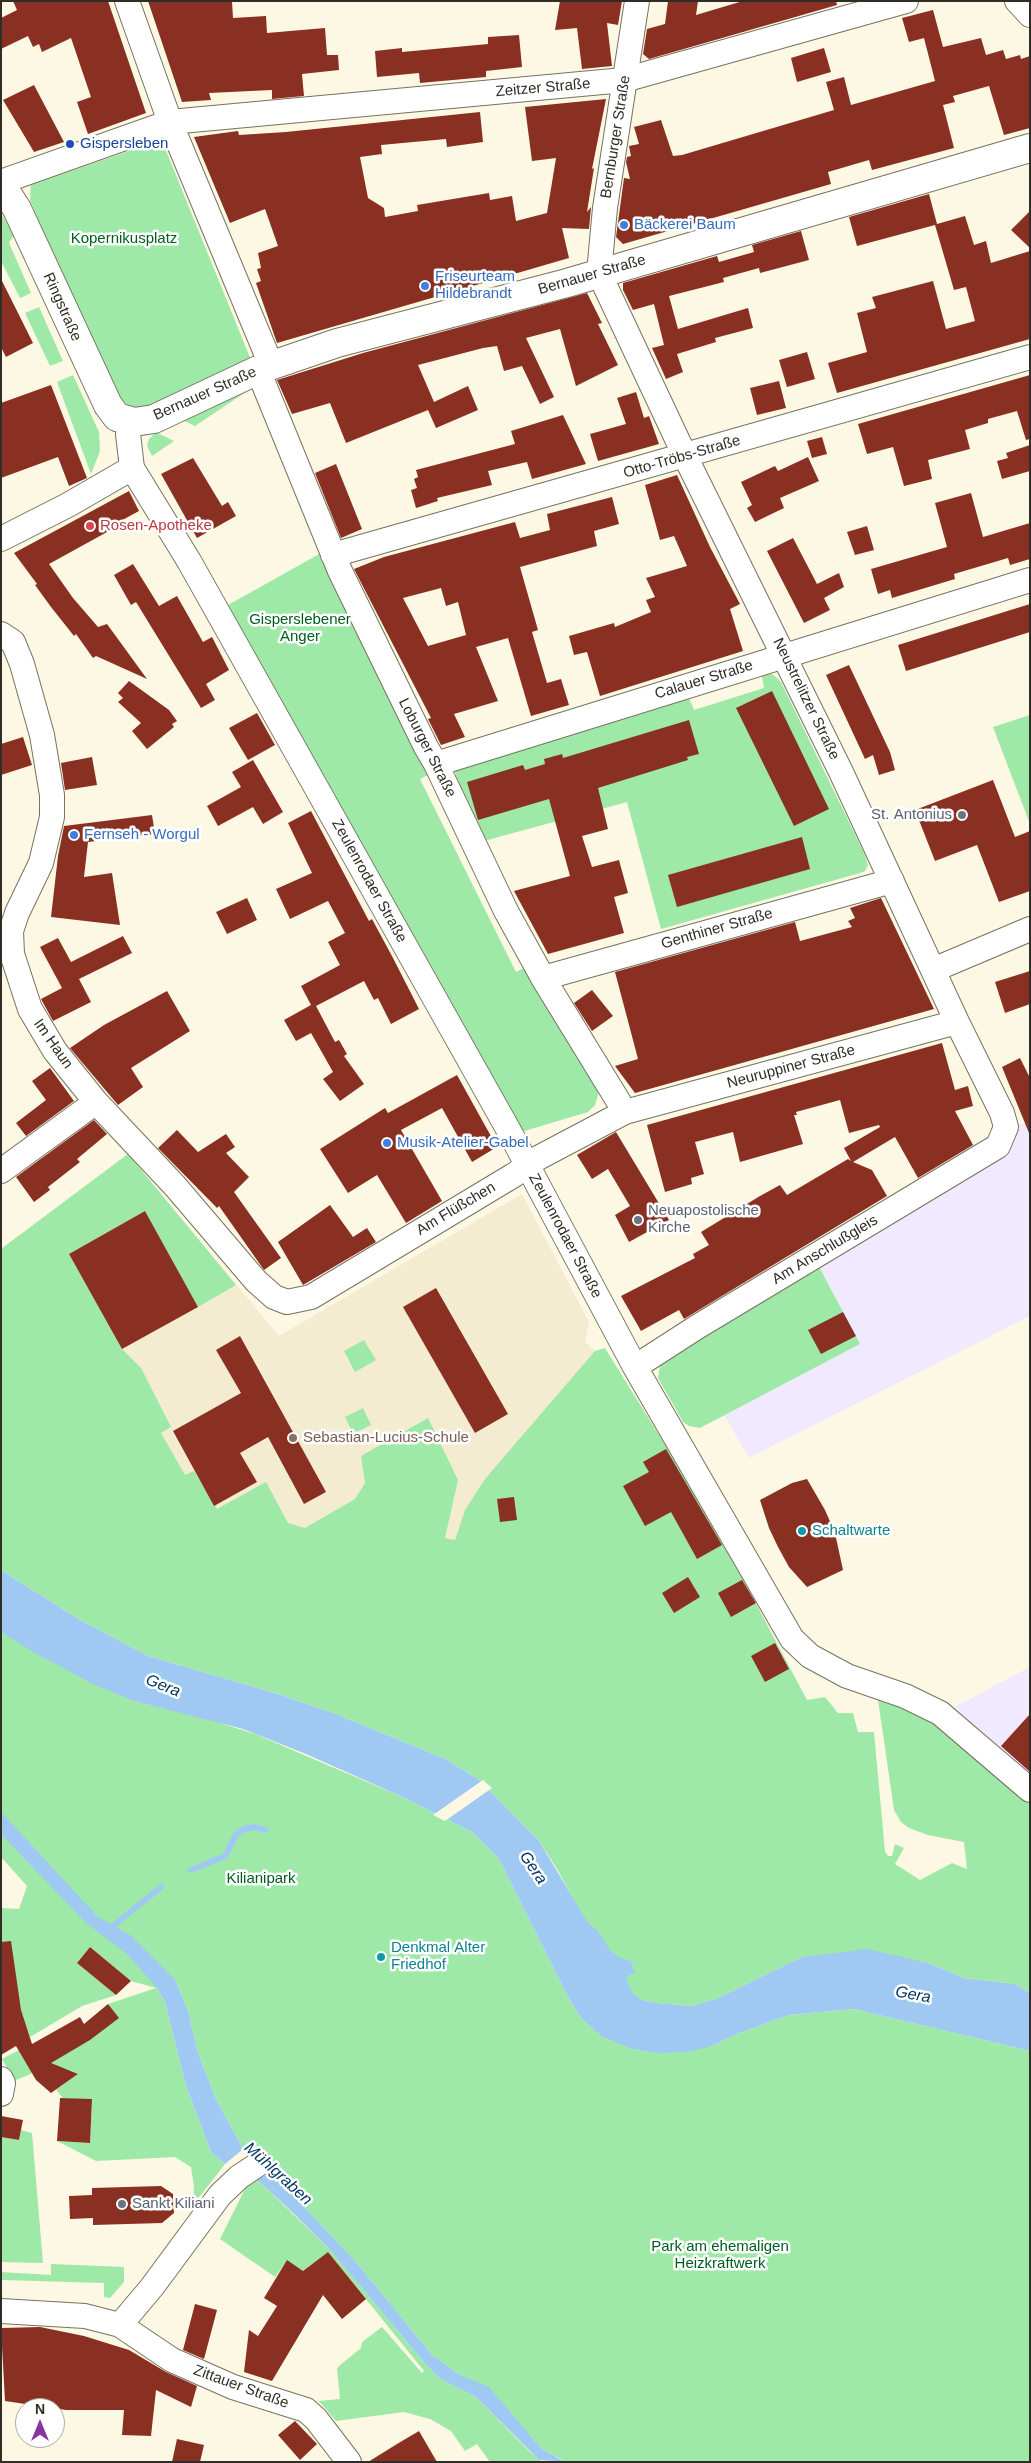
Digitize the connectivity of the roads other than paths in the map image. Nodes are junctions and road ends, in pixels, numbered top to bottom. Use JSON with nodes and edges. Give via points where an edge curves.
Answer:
{"nodes":[{"id":1,"x":127,"y":1,"type":"edge"},
{"id":2,"x":637,"y":1,"type":"edge"},
{"id":3,"x":906,"y":1,"type":"edge"},
{"id":4,"x":1017,"y":1,"type":"edge"},
{"id":5,"x":1030,"y":14,"type":"edge"},
{"id":6,"x":624,"y":80,"type":"junction"},
{"id":7,"x":170,"y":122,"type":"junction"},
{"id":8,"x":1030,"y":148,"type":"edge"},
{"id":9,"x":1,"y":182,"type":"edge"},
{"id":10,"x":599,"y":273,"type":"junction"},
{"id":11,"x":1030,"y":357,"type":"edge"},
{"id":12,"x":264,"y":368,"type":"junction"},
{"id":13,"x":130,"y":422,"type":"junction"},
{"id":14,"x":686,"y":456,"type":"junction"},
{"id":15,"x":132,"y":468,"type":"junction"},
{"id":16,"x":1,"y":538,"type":"edge"},
{"id":17,"x":333,"y":555,"type":"junction"},
{"id":18,"x":1030,"y":580,"type":"edge"},
{"id":19,"x":1,"y":634,"type":"edge"},
{"id":20,"x":785,"y":655,"type":"junction"},
{"id":21,"x":436,"y":764,"type":"junction"},
{"id":22,"x":892,"y":880,"type":"junction"},
{"id":23,"x":1030,"y":929,"type":"edge"},
{"id":24,"x":933,"y":970,"type":"junction"},
{"id":25,"x":543,"y":978,"type":"junction"},
{"id":26,"x":957,"y":1022,"type":"junction"},
{"id":27,"x":96,"y":1102,"type":"junction"},
{"id":28,"x":625,"y":1112,"type":"junction"},
{"id":29,"x":1006,"y":1127,"type":"joint"},
{"id":30,"x":526,"y":1166,"type":"junction"},
{"id":31,"x":1,"y":1171,"type":"edge"},
{"id":32,"x":287,"y":1302,"type":"joint"},
{"id":33,"x":635,"y":1366,"type":"junction"},
{"id":34,"x":1030,"y":1790,"type":"edge"},
{"id":35,"x":1,"y":2079,"type":"edge"},
{"id":36,"x":1,"y":2094,"type":"edge"},
{"id":37,"x":260,"y":2163,"type":"dead end"},
{"id":38,"x":1,"y":2311,"type":"edge"},
{"id":39,"x":120,"y":2325,"type":"junction"},
{"id":40,"x":349,"y":2462,"type":"edge"}],
"edges":[{"from":1,"to":7,"type":"street"},
{"from":2,"to":6,"type":"street","name":"Bernburger Straße"},
{"from":3,"to":6,"type":"street","name":"Zeitzer Straße"},
{"from":4,"to":5,"type":"street"},
{"from":6,"to":7,"type":"street","name":"Zeitzer Straße"},
{"from":6,"to":10,"type":"street","name":"Bernburger Straße"},
{"from":7,"to":9,"type":"street"},
{"from":7,"to":12,"type":"street"},
{"from":8,"to":10,"type":"street","name":"Bernauer Straße"},
{"from":9,"to":13,"type":"street","name":"Ringstraße","via":[[17,209],[108,405],[113,413]]},
{"from":10,"to":12,"type":"street","name":"Bernauer Straße","via":[[478,308],[337,343]]},
{"from":10,"to":14,"type":"street","name":"Neustrelitzer Straße"},
{"from":11,"to":14,"type":"street","name":"Otto-Tröbs-Straße"},
{"from":12,"to":13,"type":"street","name":"Bernauer Straße","via":[[154,419]]},
{"from":12,"to":17,"type":"street","name":"Loburger Straße"},
{"from":13,"to":15,"type":"street","name":"Zeulenrodaer Straße","via":[[128,434]]},
{"from":14,"to":17,"type":"street","name":"Otto-Tröbs-Straße"},
{"from":14,"to":20,"type":"street","name":"Neustrelitzer Straße"},
{"from":15,"to":16,"type":"street"},
{"from":15,"to":30,"type":"street","name":"Zeulenrodaer Straße","via":[[189,561]]},
{"from":17,"to":21,"type":"street","name":"Loburger Straße"},
{"from":18,"to":20,"type":"street","name":"Calauer Straße"},
{"from":19,"to":27,"type":"street","name":"Im Haun","via":[[13,642],[22,664],[42,735],[52,794],[52,817],[41,863],[11,931],[12,954],[40,1030]]},
{"from":20,"to":21,"type":"street","name":"Calauer Straße"},
{"from":20,"to":22,"type":"street","name":"Neustrelitzer Straße"},
{"from":21,"to":25,"type":"street","name":"Loburger Straße","via":[[506,911]]},
{"from":22,"to":24,"type":"street","name":"Neustrelitzer Straße"},
{"from":22,"to":25,"type":"street","name":"Genthiner Straße"},
{"from":23,"to":24,"type":"street"},
{"from":24,"to":26,"type":"street","name":"Neustrelitzer Straße"},
{"from":25,"to":28,"type":"street","name":"Loburger Straße"},
{"from":26,"to":28,"type":"street","name":"Neuruppiner Straße"},
{"from":26,"to":29,"type":"street","name":"Neustrelitzer Straße"},
{"from":27,"to":31,"type":"street"},
{"from":27,"to":32,"type":"street","name":"Im Haun","via":[[175,1186],[256,1281],[274,1297]]},
{"from":28,"to":30,"type":"street","name":"Am Flüßchen"},
{"from":29,"to":33,"type":"street","name":"Am Anschlußgleis","via":[[998,1146]]},
{"from":30,"to":32,"type":"street","name":"Am Flüßchen","via":[[311,1297]]},
{"from":30,"to":33,"type":"street","name":"Zeulenrodaer Straße"},
{"from":33,"to":34,"type":"street","name":"Zeulenrodaer Straße","via":[[792,1639],[810,1656],[847,1676],[905,1696],[940,1713]]},
{"from":35,"to":36,"type":"street"},
{"from":37,"to":39,"type":"street","via":[[220,2195]]},
{"from":38,"to":39,"type":"street","name":"Zittauer Straße","via":[[85,2316]]},
{"from":39,"to":40,"type":"street","name":"Zittauer Straße","via":[[172,2360],[233,2387],[306,2410]]}]}
